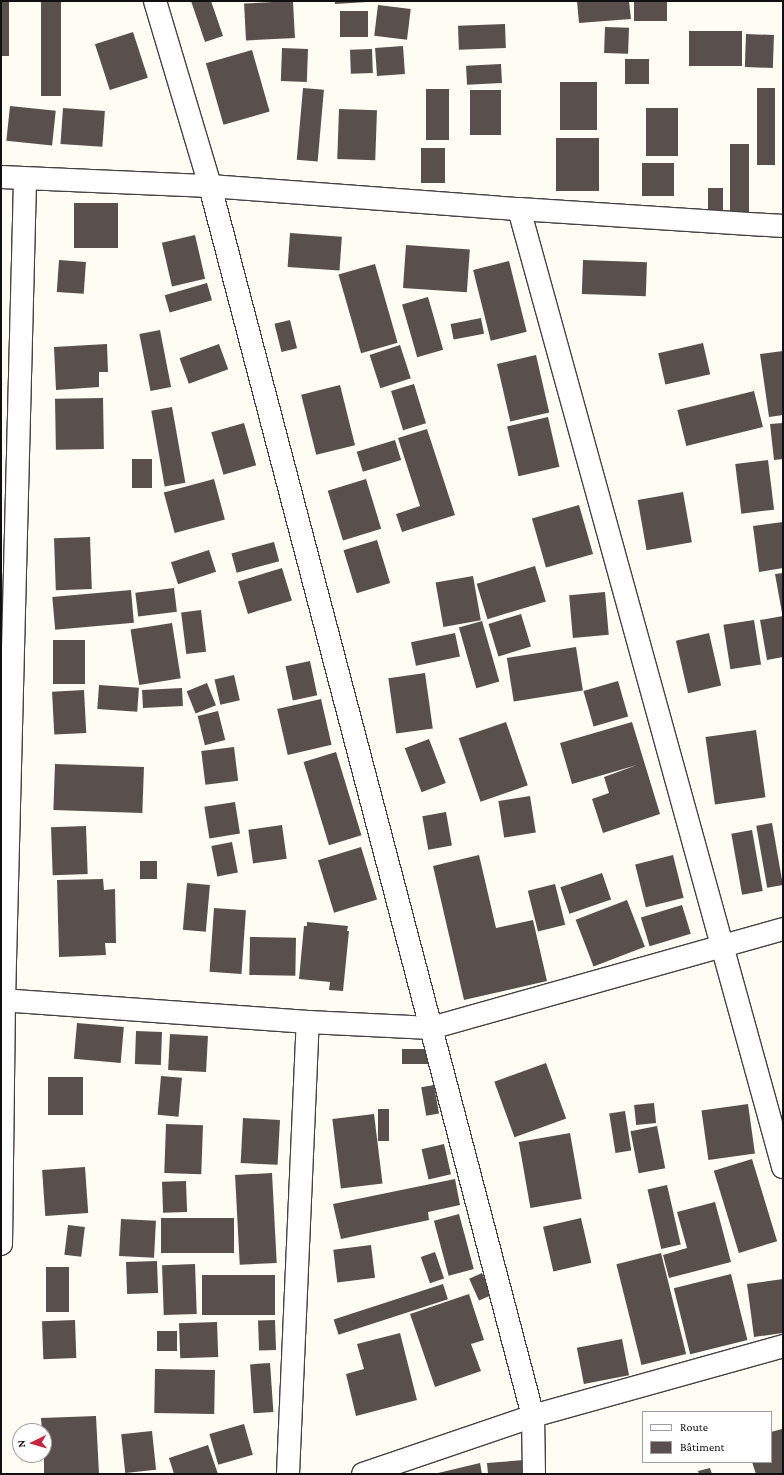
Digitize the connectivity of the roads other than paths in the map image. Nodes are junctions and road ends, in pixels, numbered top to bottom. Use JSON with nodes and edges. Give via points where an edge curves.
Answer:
{"nodes":[{"id":1,"x":155,"y":1,"type":"edge"},
{"id":2,"x":1,"y":177,"type":"edge"},
{"id":3,"x":25,"y":179,"type":"junction"},
{"id":4,"x":210,"y":186,"type":"junction"},
{"id":5,"x":519,"y":210,"type":"junction"},
{"id":6,"x":783,"y":226,"type":"edge"},
{"id":7,"x":783,"y":930,"type":"edge"},
{"id":8,"x":722,"y":947,"type":"junction"},
{"id":9,"x":2,"y":1000,"type":"edge"},
{"id":10,"x":308,"y":1022,"type":"junction"},
{"id":11,"x":431,"y":1028,"type":"junction"},
{"id":12,"x":783,"y":1167,"type":"edge"},
{"id":13,"x":1,"y":1244,"type":"edge"},
{"id":14,"x":783,"y":1346,"type":"edge"},
{"id":15,"x":533,"y":1416,"type":"junction"},
{"id":16,"x":288,"y":1474,"type":"edge"},
{"id":17,"x":363,"y":1474,"type":"edge"},
{"id":18,"x":534,"y":1474,"type":"edge"}],
"edges":[{"from":1,"to":4,"type":"street"},
{"from":2,"to":3,"type":"street"},
{"from":3,"to":4,"type":"street"},
{"from":3,"to":9,"type":"street"},
{"from":4,"to":5,"type":"street"},
{"from":4,"to":11,"type":"street"},
{"from":5,"to":6,"type":"street"},
{"from":5,"to":8,"type":"street"},
{"from":7,"to":8,"type":"street"},
{"from":8,"to":11,"type":"street"},
{"from":8,"to":12,"type":"street"},
{"from":9,"to":10,"type":"street"},
{"from":9,"to":13,"type":"street"},
{"from":10,"to":11,"type":"street"},
{"from":10,"to":16,"type":"street"},
{"from":11,"to":15,"type":"street"},
{"from":14,"to":15,"type":"street"},
{"from":15,"to":17,"type":"street"},
{"from":15,"to":18,"type":"street"}]}
